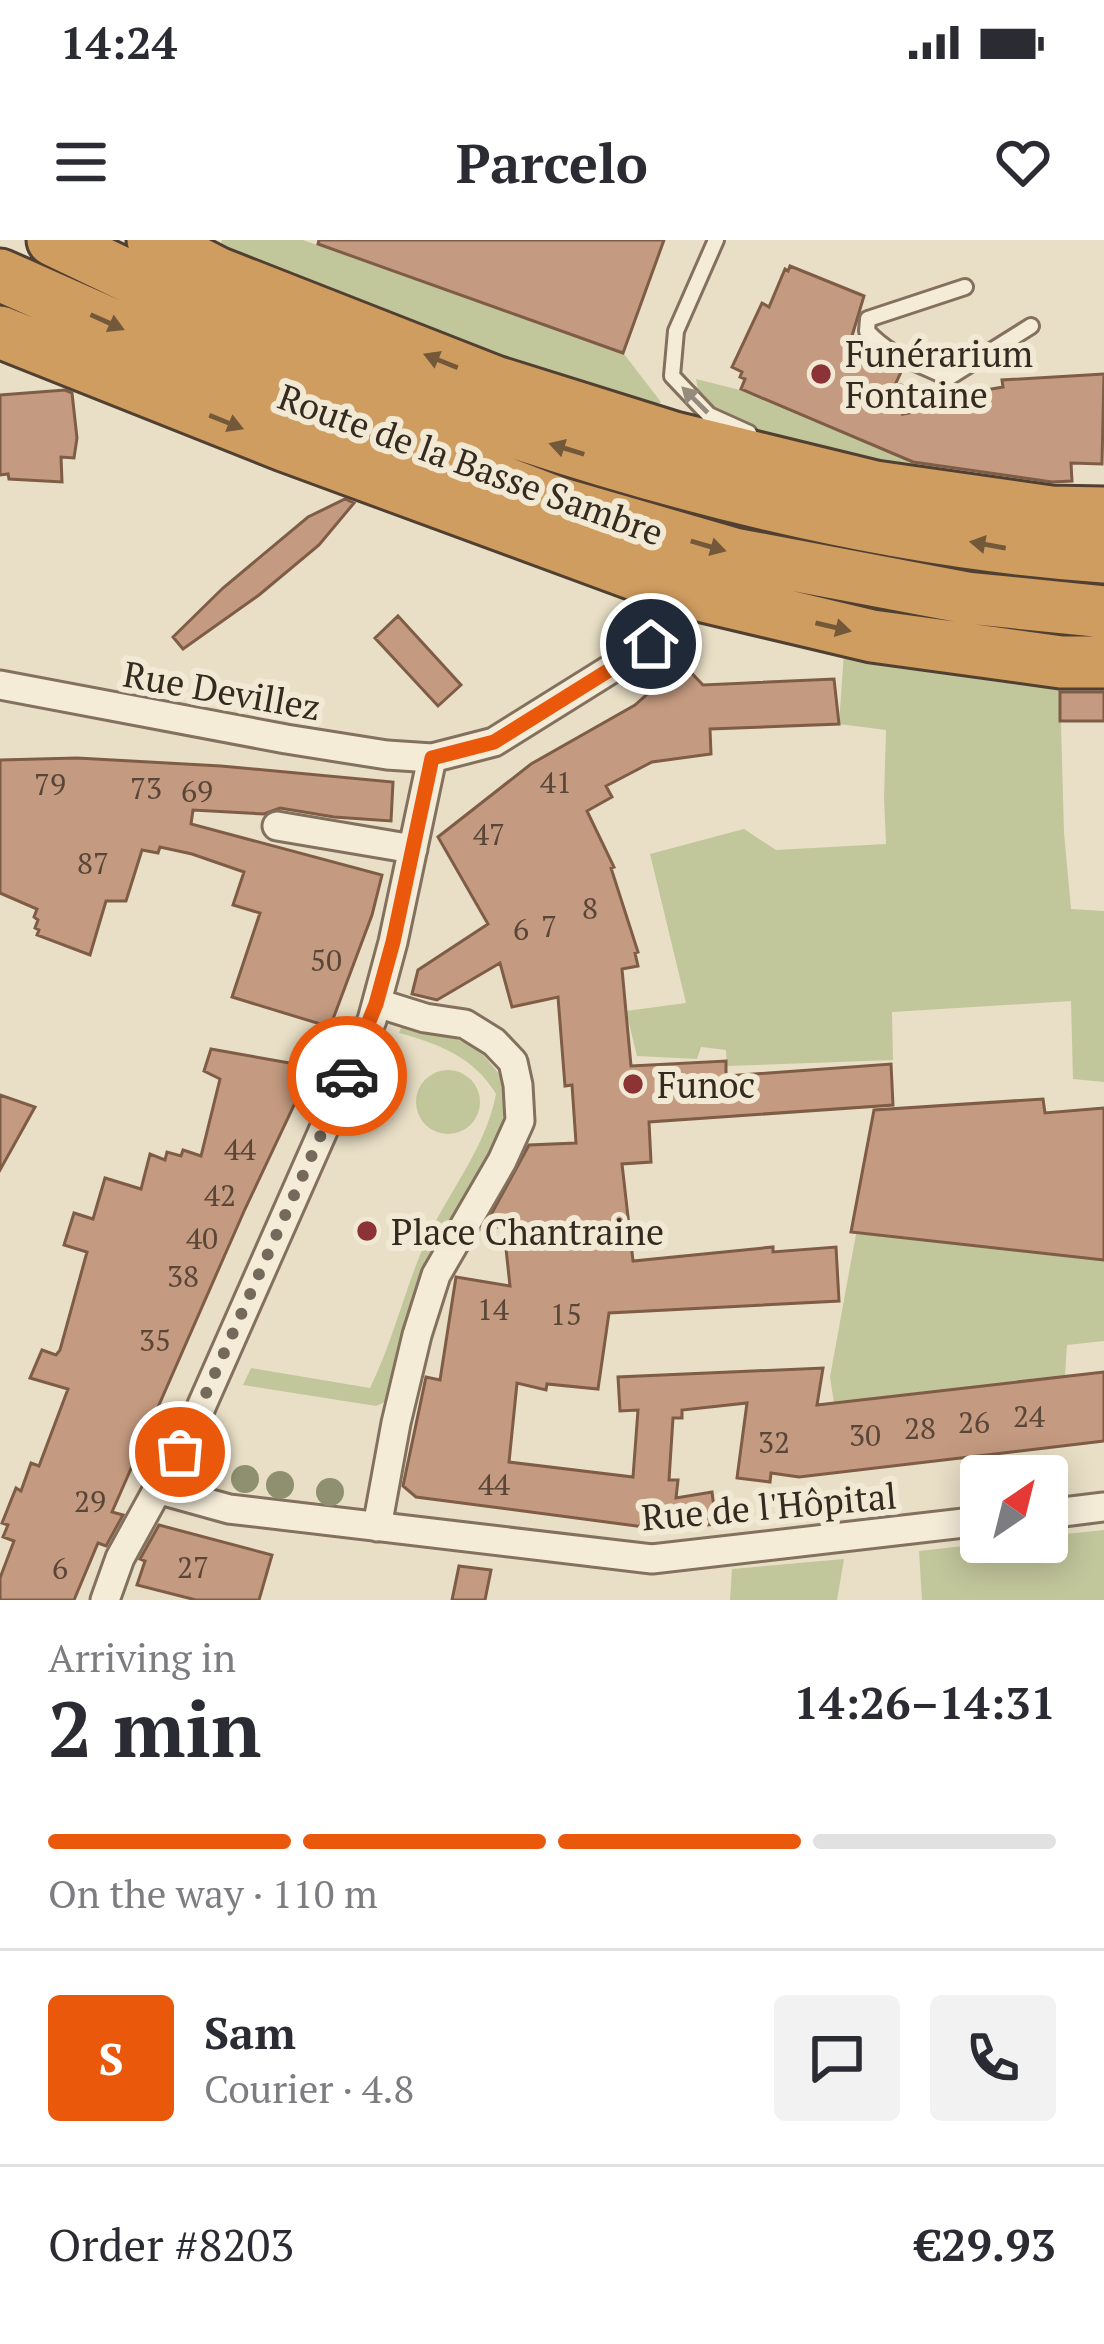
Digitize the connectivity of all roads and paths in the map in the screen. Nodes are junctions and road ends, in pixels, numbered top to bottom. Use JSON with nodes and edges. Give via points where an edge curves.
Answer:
{"nodes":[{"id":1,"x":53,"y":240,"type":"edge"},
{"id":2,"x":153,"y":240,"type":"edge"},
{"id":3,"x":716,"y":240,"type":"edge"},
{"id":4,"x":0,"y":275,"type":"edge"},
{"id":5,"x":965,"y":287,"type":"dead end"},
{"id":6,"x":1031,"y":326,"type":"dead end"},
{"id":7,"x":0,"y":332,"type":"edge"},
{"id":8,"x":762,"y":438,"type":"dead end"},
{"id":9,"x":797,"y":453,"type":"dead end"},
{"id":10,"x":875,"y":487,"type":"junction"},
{"id":11,"x":1104,"y":513,"type":"edge"},
{"id":12,"x":1104,"y":556,"type":"edge"},
{"id":13,"x":1104,"y":612,"type":"edge"},
{"id":14,"x":651,"y":644,"type":"dead end"},
{"id":15,"x":1104,"y":662,"type":"edge"},
{"id":16,"x":0,"y":685,"type":"edge"},
{"id":17,"x":432,"y":758,"type":"junction"},
{"id":18,"x":277,"y":826,"type":"dead end"},
{"id":19,"x":413,"y":849,"type":"junction"},
{"id":20,"x":376,"y":1004,"type":"junction"},
{"id":21,"x":157,"y":1489,"type":"junction"},
{"id":22,"x":1104,"y":1508,"type":"edge"},
{"id":23,"x":1068,"y":1512,"type":"edge"},
{"id":24,"x":960,"y":1523,"type":"edge"},
{"id":25,"x":363,"y":1525,"type":"junction"},
{"id":26,"x":105,"y":1600,"type":"edge"}],
"edges":[{"from":12,"to":1,"type":"highway","name":"Route de la Basse Sambre","one_way":true,"via":[[1025,552],[771,507],[569,451],[370,383]]},
{"from":10,"to":2,"type":"highway","one_way":true,"via":[[674,438],[495,382]]},
{"from":8,"to":3,"type":"lane","one_way":true,"via":[[709,415],[672,376],[676,331]]},
{"from":4,"to":13,"type":"highway","name":"Route de la Basse Sambre","one_way":true,"via":[[257,388],[558,503],[734,554],[967,598]]},
{"from":5,"to":6,"type":"lane","via":[[868,319],[867,331],[900,359],[948,378]]},
{"from":7,"to":15,"type":"highway","one_way":true,"via":[[678,590],[872,636]]},
{"from":9,"to":10,"type":"lane"},
{"from":10,"to":11,"type":"highway"},
{"from":14,"to":17,"type":"street","name":"Rue Devillez","via":[[494,742]]},
{"from":16,"to":17,"type":"street","name":"Rue Devillez"},
{"from":17,"to":19,"type":"street"},
{"from":18,"to":19,"type":"street"},
{"from":19,"to":20,"type":"street"},
{"from":20,"to":21,"type":"street","via":[[194,1423]]},
{"from":20,"to":25,"type":"street","via":[[465,1024],[494,1042],[513,1062],[520,1121],[436,1275]]},
{"from":21,"to":25,"type":"street","via":[[229,1509]]},
{"from":21,"to":26,"type":"street"},
{"from":22,"to":23,"type":"street"},
{"from":24,"to":25,"type":"street","name":"Rue de l'Hôpital","via":[[652,1559]]}]}
